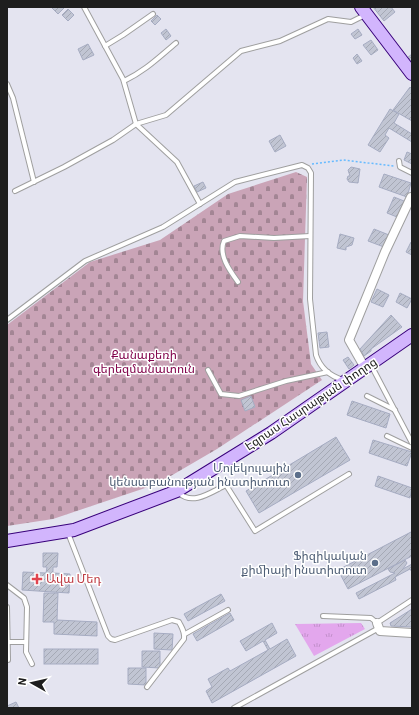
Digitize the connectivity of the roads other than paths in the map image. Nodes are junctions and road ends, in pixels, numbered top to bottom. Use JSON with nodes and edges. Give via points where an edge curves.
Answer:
{"nodes":[{"id":1,"x":84,"y":7,"type":"edge"},
{"id":2,"x":364,"y":11,"type":"edge"},
{"id":3,"x":153,"y":14,"type":"dead end"},
{"id":4,"x":176,"y":43,"type":"dead end"},
{"id":5,"x":105,"y":46,"type":"junction"},
{"id":6,"x":412,"y":74,"type":"edge"},
{"id":7,"x":124,"y":81,"type":"junction"},
{"id":8,"x":7,"y":84,"type":"edge"},
{"id":9,"x":136,"y":124,"type":"junction"},
{"id":10,"x":399,"y":161,"type":"dead end"},
{"id":11,"x":412,"y":173,"type":"edge"},
{"id":12,"x":34,"y":182,"type":"junction"},
{"id":13,"x":16,"y":191,"type":"dead end"},
{"id":14,"x":412,"y":197,"type":"edge"},
{"id":15,"x":200,"y":204,"type":"junction"},
{"id":16,"x":310,"y":236,"type":"junction"},
{"id":17,"x":238,"y":282,"type":"dead end"},
{"id":18,"x":7,"y":320,"type":"edge"},
{"id":19,"x":412,"y":335,"type":"edge"},
{"id":20,"x":412,"y":338,"type":"edge"},
{"id":21,"x":369,"y":367,"type":"junction"},
{"id":22,"x":208,"y":370,"type":"dead end"},
{"id":23,"x":328,"y":372,"type":"junction"},
{"id":24,"x":347,"y":381,"type":"junction"},
{"id":25,"x":367,"y":396,"type":"dead end"},
{"id":26,"x":395,"y":411,"type":"junction"},
{"id":27,"x":388,"y":436,"type":"dead end"},
{"id":28,"x":412,"y":443,"type":"edge"},
{"id":29,"x":412,"y":448,"type":"edge"},
{"id":30,"x":349,"y":474,"type":"dead end"},
{"id":31,"x":178,"y":492,"type":"junction"},
{"id":32,"x":68,"y":532,"type":"junction"},
{"id":33,"x":7,"y":543,"type":"edge"},
{"id":34,"x":7,"y":585,"type":"edge"},
{"id":35,"x":412,"y":600,"type":"edge"},
{"id":36,"x":8,"y":607,"type":"edge"},
{"id":37,"x":228,"y":610,"type":"dead end"},
{"id":38,"x":323,"y":616,"type":"dead end"},
{"id":39,"x":378,"y":626,"type":"junction"},
{"id":40,"x":412,"y":633,"type":"edge"},
{"id":41,"x":185,"y":634,"type":"junction"},
{"id":42,"x":8,"y":642,"type":"edge"},
{"id":43,"x":26,"y":642,"type":"junction"},
{"id":44,"x":8,"y":660,"type":"dead end"},
{"id":45,"x":32,"y":664,"type":"dead end"},
{"id":46,"x":147,"y":687,"type":"dead end"},
{"id":47,"x":234,"y":708,"type":"edge"}],
"edges":[{"from":1,"to":5,"type":"lane"},
{"from":2,"to":6,"type":"street"},
{"from":2,"to":9,"type":"lane","via":[[351,22],[328,19],[280,41],[241,51],[166,115]]},
{"from":3,"to":5,"type":"lane"},
{"from":4,"to":7,"type":"lane","via":[[150,66]]},
{"from":5,"to":7,"type":"lane"},
{"from":7,"to":9,"type":"lane"},
{"from":8,"to":12,"type":"lane","via":[[13,98]]},
{"from":9,"to":12,"type":"lane","via":[[113,140]]},
{"from":9,"to":15,"type":"lane","via":[[177,162]]},
{"from":10,"to":11,"type":"lane","via":[[400,167]]},
{"from":12,"to":13,"type":"lane"},
{"from":14,"to":21,"type":"street","via":[[349,340]]},
{"from":15,"to":16,"type":"lane","via":[[235,182],[302,166],[308,168],[311,173]]},
{"from":15,"to":18,"type":"lane","via":[[162,227],[85,261]]},
{"from":16,"to":17,"type":"lane","via":[[240,236],[224,241],[222,248],[225,262]]},
{"from":16,"to":23,"type":"lane","via":[[310,298],[316,355],[318,362]]},
{"from":19,"to":21,"type":"street","name":"Էզրաս Հասրաթյան փողոց"},
{"from":20,"to":21,"type":"street","name":"Էզրաս Հասրաթյան փողոց"},
{"from":21,"to":24,"type":"street","name":"Էզրաս Հասրաթյան փողոց"},
{"from":21,"to":26,"type":"lane"},
{"from":21,"to":31,"type":"street","name":"Էզրաս Հասրաթյան փողոց","via":[[265,441]]},
{"from":22,"to":23,"type":"lane","via":[[220,394],[239,396],[286,381]]},
{"from":23,"to":24,"type":"lane"},
{"from":24,"to":31,"type":"street","name":"Էզրաս Հասրաթյան փողոց"},
{"from":25,"to":26,"type":"lane"},
{"from":26,"to":28,"type":"lane"},
{"from":27,"to":29,"type":"lane"},
{"from":30,"to":31,"type":"lane","via":[[255,531],[226,486],[191,499]]},
{"from":31,"to":32,"type":"street","name":"Էզրաս Հասրաթյան փողոց"},
{"from":32,"to":33,"type":"street","name":"Էզրաս Հասրաթյան փողոց"},
{"from":32,"to":41,"type":"lane","via":[[111,639],[115,640],[172,620],[179,622]]},
{"from":34,"to":43,"type":"lane","via":[[24,598],[27,607]]},
{"from":35,"to":39,"type":"lane"},
{"from":36,"to":42,"type":"lane"},
{"from":37,"to":41,"type":"lane"},
{"from":38,"to":39,"type":"lane","via":[[371,618]]},
{"from":39,"to":40,"type":"street","via":[[380,631]]},
{"from":39,"to":47,"type":"lane"},
{"from":41,"to":46,"type":"lane","via":[[184,639]]},
{"from":42,"to":43,"type":"lane"},
{"from":42,"to":44,"type":"lane"},
{"from":43,"to":45,"type":"lane","via":[[26,652]]}]}
